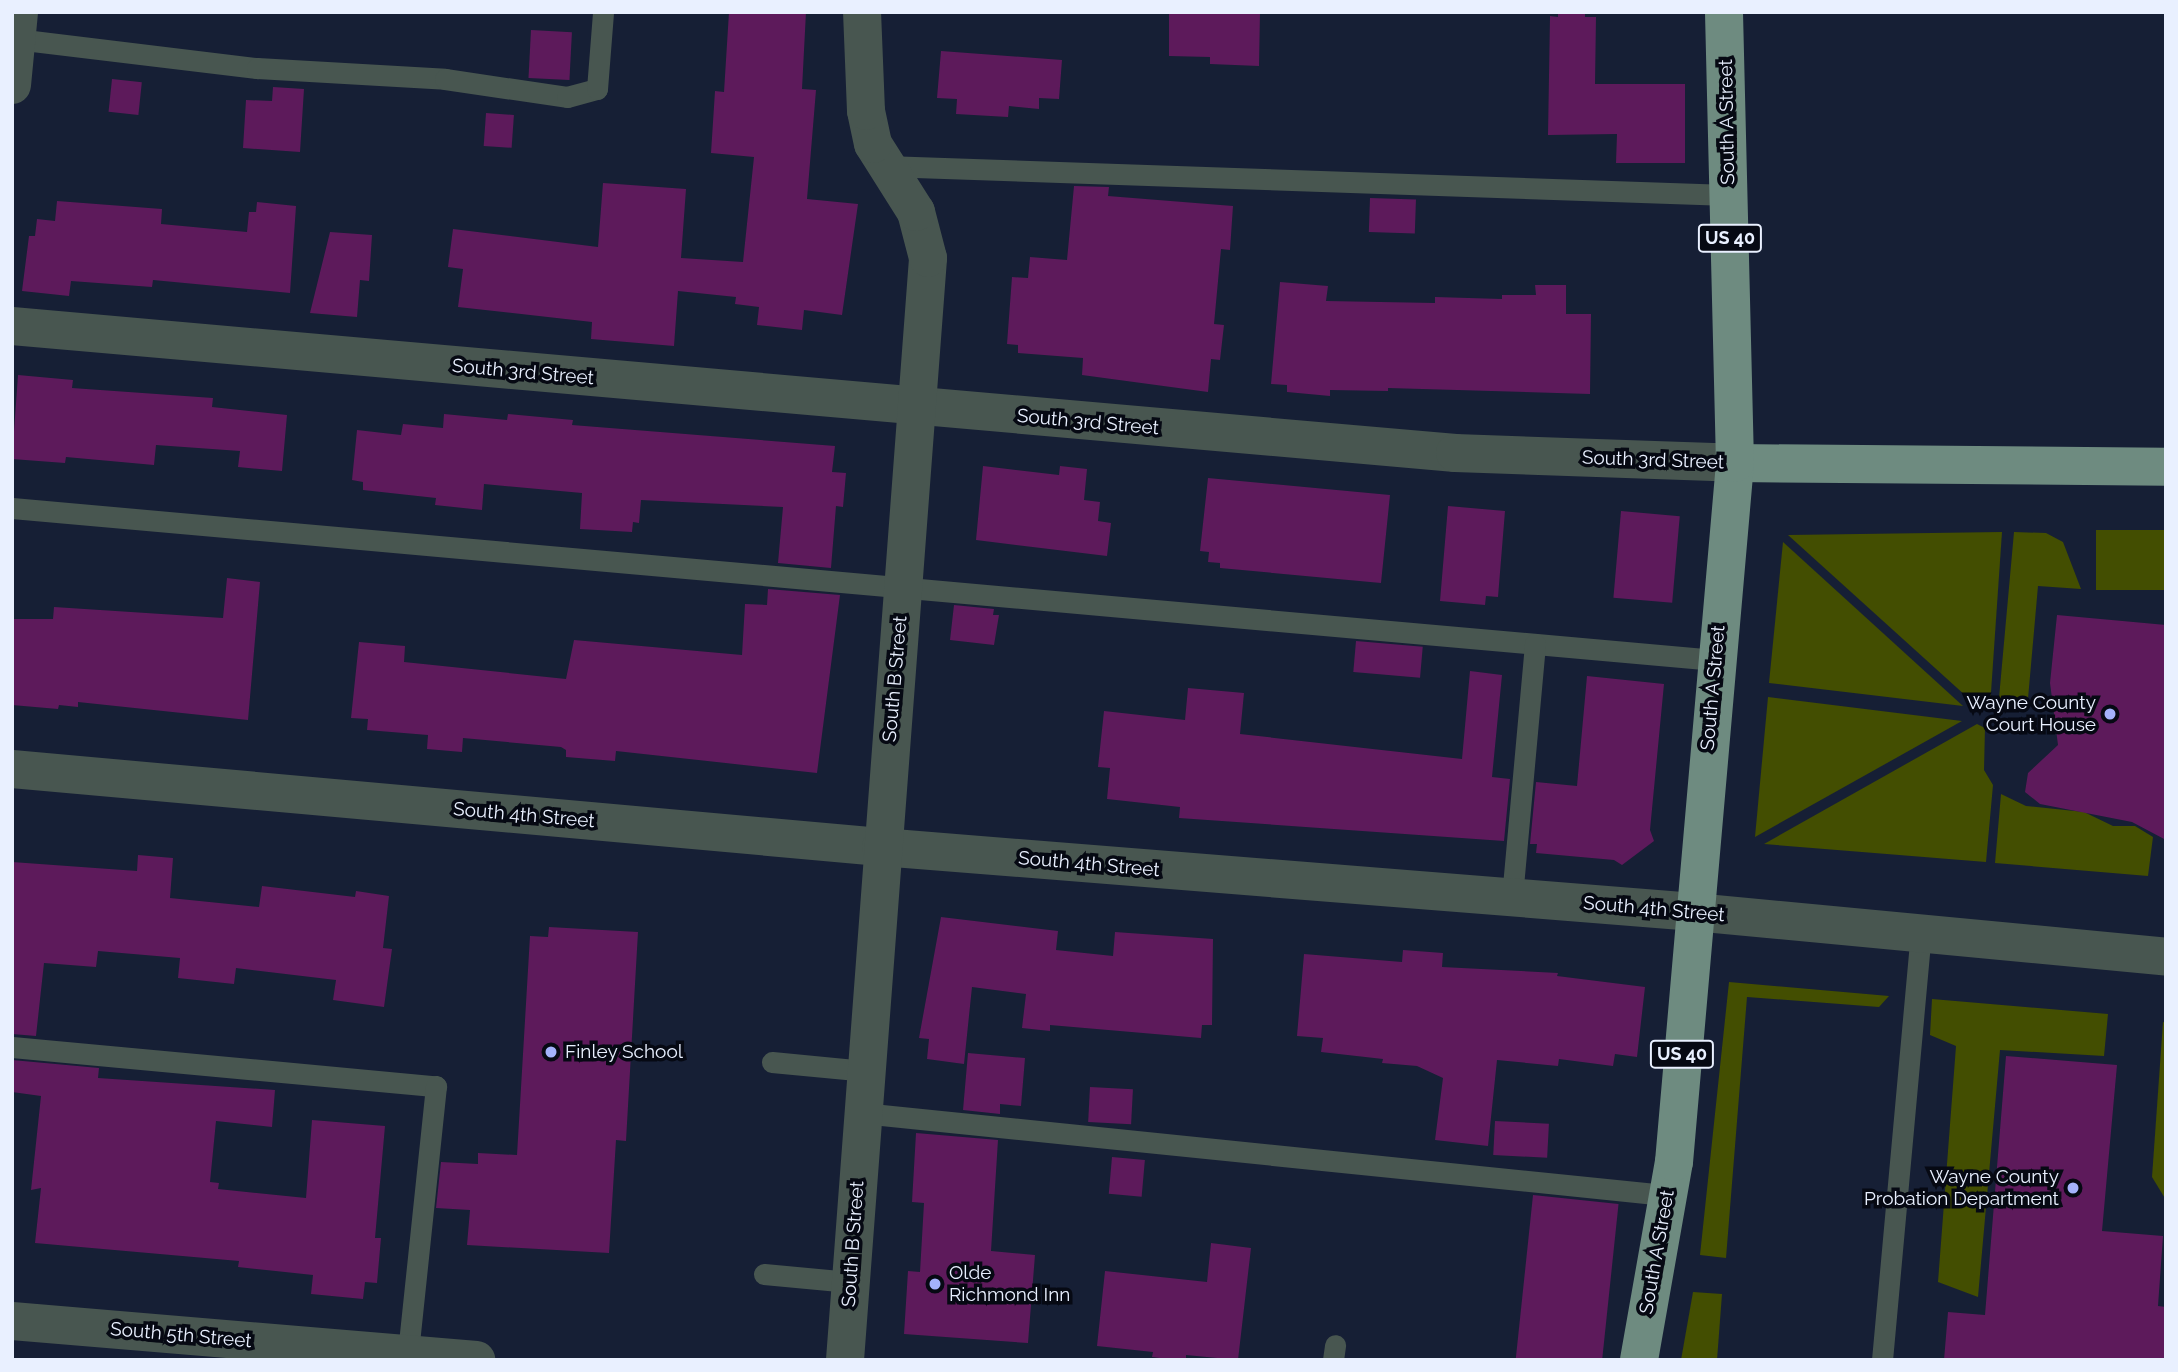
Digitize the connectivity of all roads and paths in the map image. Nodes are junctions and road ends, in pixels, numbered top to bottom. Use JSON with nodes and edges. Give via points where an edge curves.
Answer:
{"nodes":[{"id":1,"x":603,"y":12,"type":"edge"},
{"id":2,"x":862,"y":12,"type":"edge"},
{"id":3,"x":1724,"y":12,"type":"edge"},
{"id":4,"x":18,"y":26,"type":"edge"},
{"id":5,"x":12,"y":85,"type":"edge"},
{"id":6,"x":885,"y":166,"type":"junction"},
{"id":7,"x":1729,"y":195,"type":"junction"},
{"id":8,"x":12,"y":326,"type":"edge"},
{"id":9,"x":917,"y":408,"type":"junction"},
{"id":10,"x":1735,"y":463,"type":"junction"},
{"id":11,"x":2166,"y":467,"type":"edge"},
{"id":12,"x":12,"y":508,"type":"edge"},
{"id":13,"x":902,"y":590,"type":"junction"},
{"id":14,"x":1535,"y":644,"type":"junction"},
{"id":15,"x":1715,"y":660,"type":"junction"},
{"id":16,"x":12,"y":769,"type":"edge"},
{"id":17,"x":881,"y":847,"type":"junction"},
{"id":18,"x":1512,"y":897,"type":"junction"},
{"id":19,"x":1694,"y":912,"type":"junction"},
{"id":20,"x":1921,"y":934,"type":"junction"},
{"id":21,"x":2166,"y":957,"type":"edge"},
{"id":22,"x":12,"y":1047,"type":"edge"},
{"id":23,"x":772,"y":1062,"type":"dead end"},
{"id":24,"x":865,"y":1071,"type":"junction"},
{"id":25,"x":862,"y":1113,"type":"junction"},
{"id":26,"x":1665,"y":1195,"type":"junction"},
{"id":27,"x":764,"y":1273,"type":"dead end"},
{"id":28,"x":850,"y":1282,"type":"junction"},
{"id":29,"x":12,"y":1321,"type":"edge"},
{"id":30,"x":408,"y":1354,"type":"junction"},
{"id":31,"x":476,"y":1360,"type":"edge"},
{"id":32,"x":845,"y":1360,"type":"edge"},
{"id":33,"x":1639,"y":1360,"type":"edge"},
{"id":34,"x":1882,"y":1360,"type":"edge"}],
"edges":[{"from":1,"to":4,"type":"lane","via":[[597,89],[567,97],[445,79],[257,68]]},
{"from":2,"to":6,"type":"street","name":"South B Street","via":[[866,111],[873,144]]},
{"from":3,"to":7,"type":"main road","name":"South A Street","number":"US 40"},
{"from":4,"to":5,"type":"street"},
{"from":6,"to":7,"type":"lane"},
{"from":6,"to":9,"type":"street","name":"South B Street","via":[[924,232],[928,258]]},
{"from":7,"to":10,"type":"main road","name":"South A Street","number":"US 40"},
{"from":8,"to":9,"type":"street","name":"South 3rd Street"},
{"from":9,"to":10,"type":"street","name":"South 3rd Street","via":[[1455,453]]},
{"from":9,"to":13,"type":"street","name":"South B Street"},
{"from":10,"to":11,"type":"main road","name":"South 3rd Street"},
{"from":10,"to":15,"type":"main road","name":"South A Street","number":"US 40"},
{"from":12,"to":13,"type":"lane"},
{"from":13,"to":14,"type":"lane"},
{"from":13,"to":17,"type":"street","name":"South B Street"},
{"from":14,"to":15,"type":"lane"},
{"from":14,"to":18,"type":"lane"},
{"from":15,"to":19,"type":"main road","name":"South A Street","number":"US 40"},
{"from":16,"to":17,"type":"street","name":"South 4th Street"},
{"from":17,"to":18,"type":"street","name":"South 4th Street"},
{"from":17,"to":24,"type":"street","name":"South B Street"},
{"from":18,"to":19,"type":"street","name":"South 4th Street"},
{"from":19,"to":20,"type":"street","name":"South 4th Street"},
{"from":19,"to":26,"type":"main road","name":"South A Street","number":"US 40","via":[[1674,1162]]},
{"from":20,"to":21,"type":"street","name":"South 4th Street"},
{"from":20,"to":34,"type":"lane"},
{"from":22,"to":30,"type":"lane","via":[[436,1087]]},
{"from":23,"to":24,"type":"lane"},
{"from":24,"to":25,"type":"street","name":"South B Street"},
{"from":25,"to":26,"type":"lane"},
{"from":25,"to":28,"type":"street","name":"South B Street"},
{"from":26,"to":33,"type":"main road","name":"South A Street","number":"US 40"},
{"from":27,"to":28,"type":"lane"},
{"from":28,"to":32,"type":"street","name":"South B Street"},
{"from":29,"to":30,"type":"street","name":"South 5th Street"},
{"from":30,"to":31,"type":"street","name":"South 5th Street"}]}
